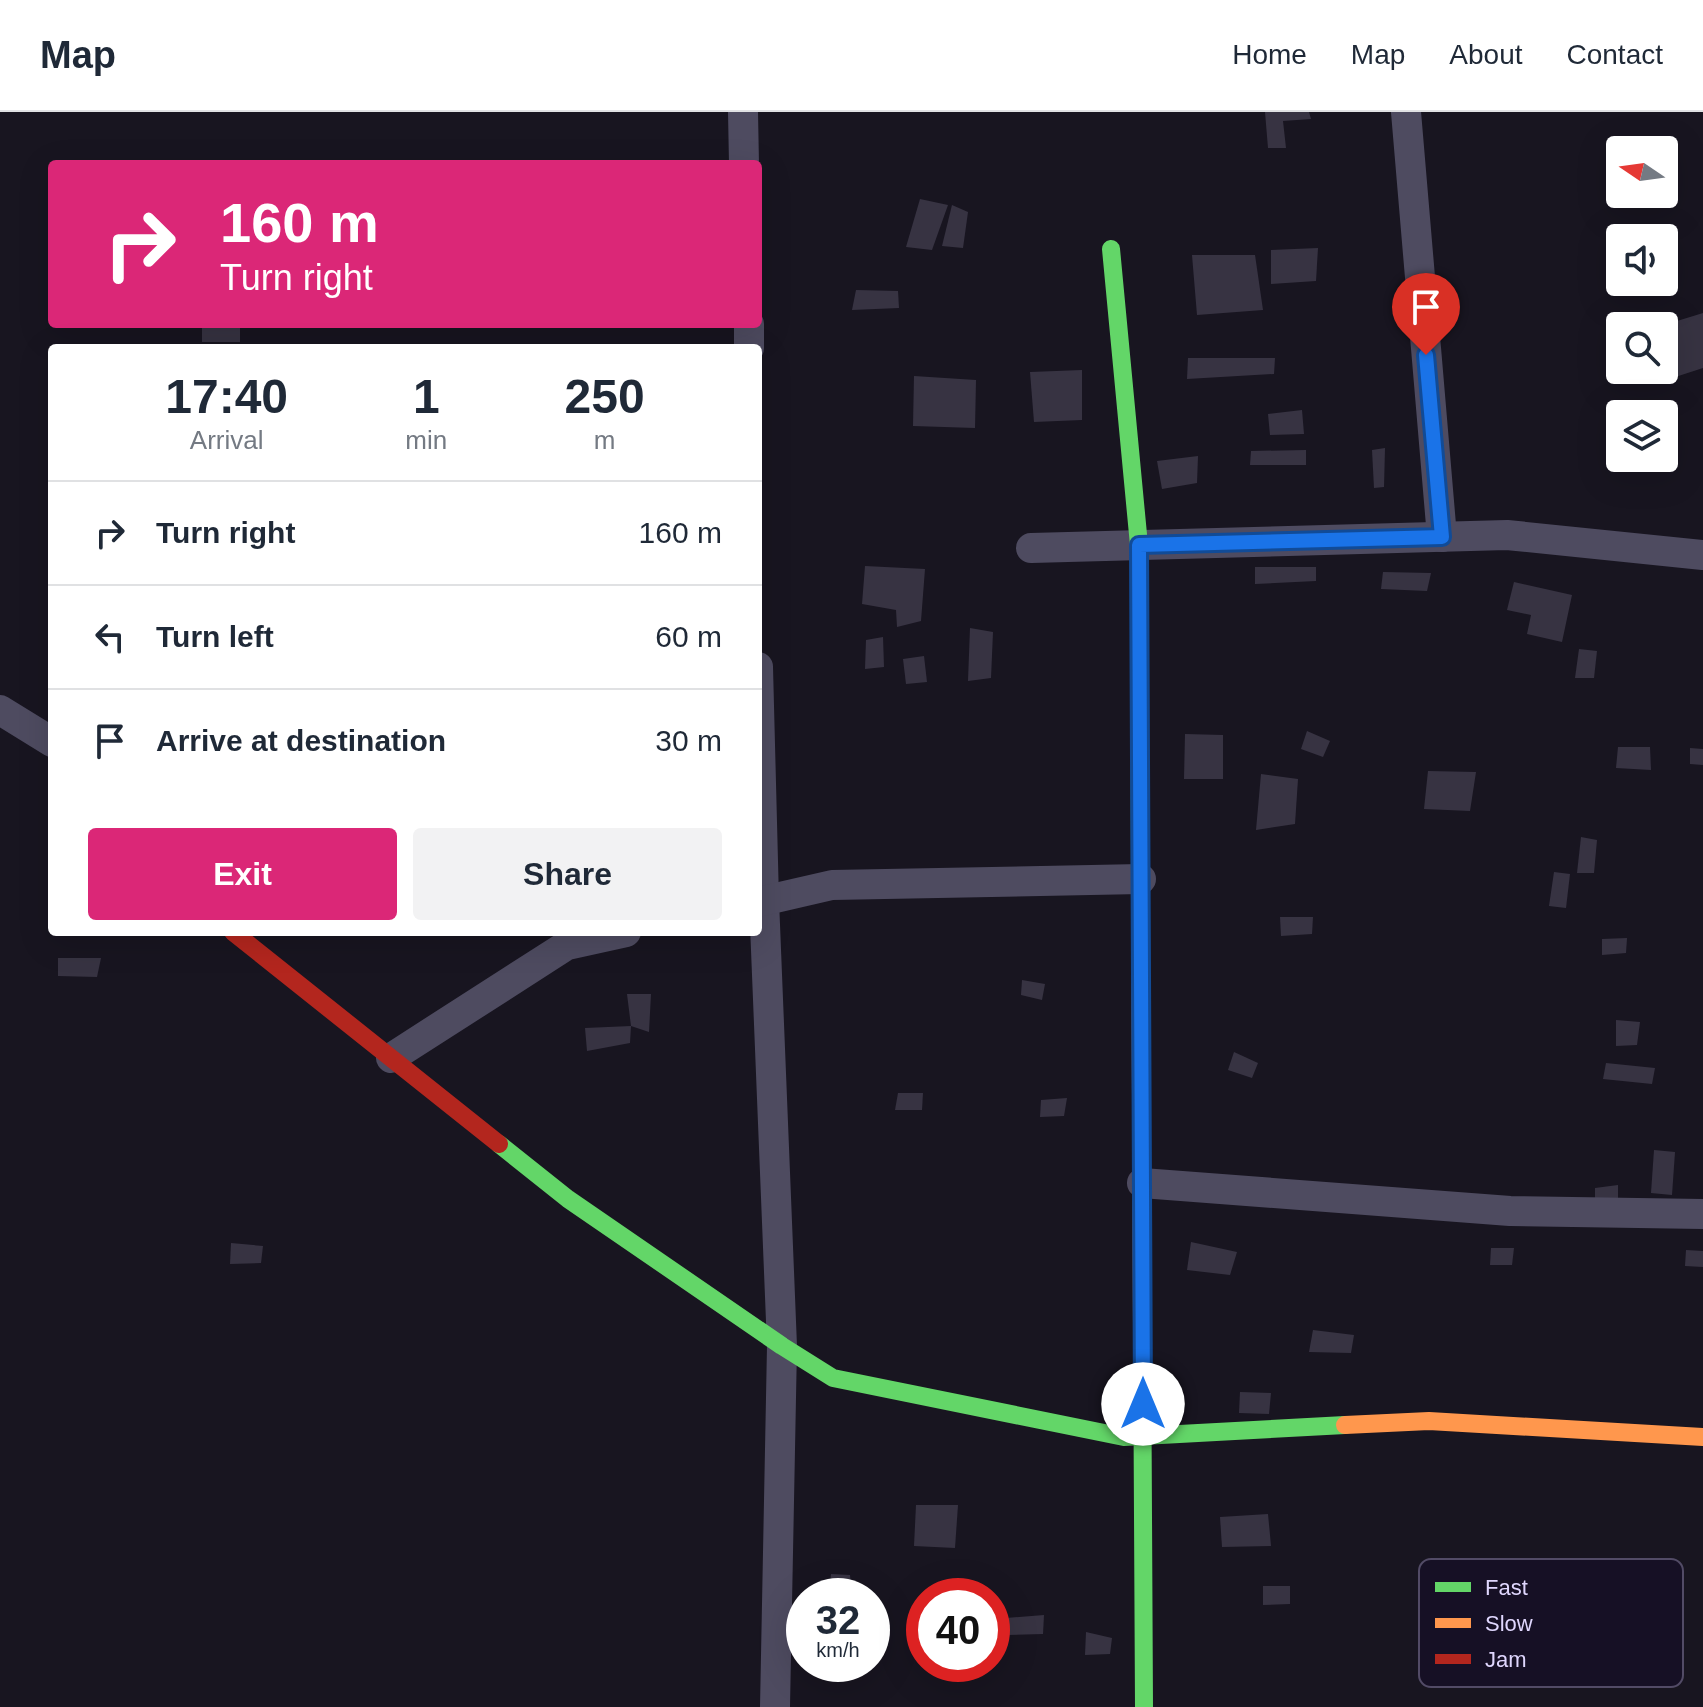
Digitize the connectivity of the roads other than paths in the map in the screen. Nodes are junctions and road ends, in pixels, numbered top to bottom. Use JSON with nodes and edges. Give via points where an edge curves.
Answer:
{"nodes":[{"id":1,"x":743,"y":112,"type":"edge"},
{"id":2,"x":1406,"y":112,"type":"edge"},
{"id":3,"x":744,"y":160,"type":"edge"},
{"id":4,"x":1111,"y":249,"type":"dead end"},
{"id":5,"x":1442,"y":537,"type":"junction"},
{"id":6,"x":1139,"y":545,"type":"junction"},
{"id":7,"x":1031,"y":548,"type":"dead end"},
{"id":8,"x":1703,"y":555,"type":"edge"},
{"id":9,"x":0,"y":710,"type":"edge"},
{"id":10,"x":48,"y":740,"type":"edge"},
{"id":11,"x":1141,"y":879,"type":"junction"},
{"id":12,"x":762,"y":901,"type":"edge"},
{"id":13,"x":762,"y":922,"type":"edge"},
{"id":14,"x":238,"y":936,"type":"edge"},
{"id":15,"x":608,"y":936,"type":"edge"},
{"id":16,"x":391,"y":1058,"type":"junction"},
{"id":17,"x":1142,"y":1183,"type":"junction"},
{"id":18,"x":1703,"y":1214,"type":"edge"},
{"id":19,"x":782,"y":1346,"type":"junction"},
{"id":20,"x":1143,"y":1436,"type":"junction"},
{"id":21,"x":1703,"y":1437,"type":"edge"},
{"id":22,"x":775,"y":1707,"type":"edge"},
{"id":23,"x":1144,"y":1707,"type":"edge"}],
"edges":[{"from":1,"to":3,"type":"street"},
{"from":2,"to":5,"type":"street"},
{"from":4,"to":6,"type":"street"},
{"from":5,"to":6,"type":"street"},
{"from":5,"to":8,"type":"street","via":[[1507,535]]},
{"from":6,"to":7,"type":"street"},
{"from":6,"to":11,"type":"street"},
{"from":9,"to":10,"type":"street"},
{"from":11,"to":12,"type":"street","via":[[832,885]]},
{"from":11,"to":17,"type":"street"},
{"from":13,"to":19,"type":"street"},
{"from":14,"to":16,"type":"street"},
{"from":15,"to":16,"type":"street","via":[[567,945]]},
{"from":16,"to":19,"type":"street","via":[[568,1199]]},
{"from":17,"to":18,"type":"street","via":[[1510,1211]]},
{"from":17,"to":20,"type":"street"},
{"from":19,"to":20,"type":"street","via":[[833,1378],[1124,1437]]},
{"from":19,"to":22,"type":"street"},
{"from":20,"to":21,"type":"street","via":[[1429,1421]]},
{"from":20,"to":23,"type":"street"}]}
